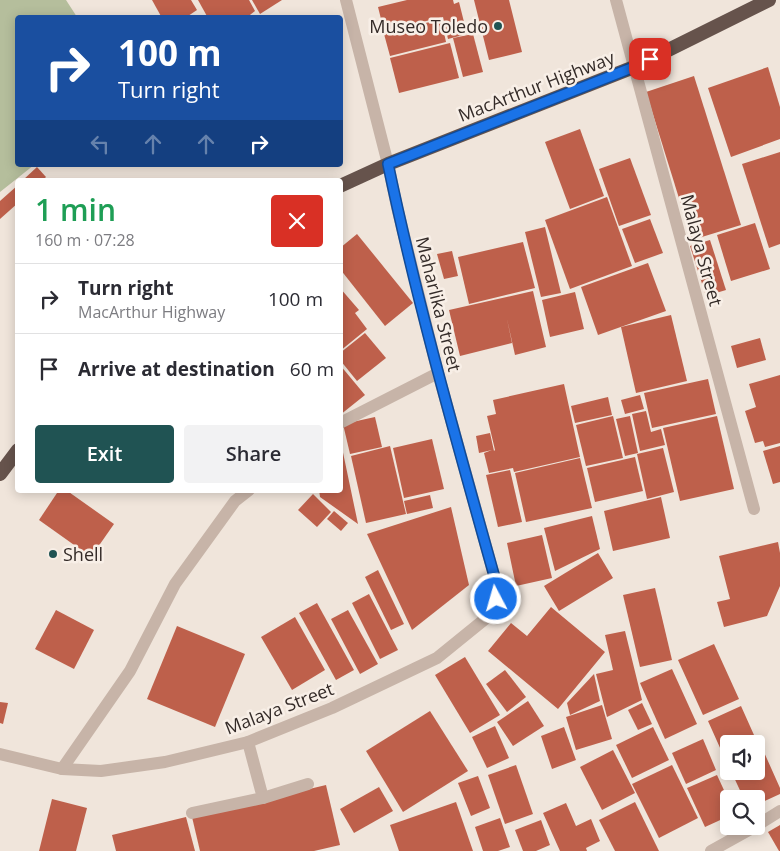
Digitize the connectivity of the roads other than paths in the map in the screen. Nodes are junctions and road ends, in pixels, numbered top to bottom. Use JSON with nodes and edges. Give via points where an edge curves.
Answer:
{"nodes":[{"id":1,"x":346,"y":0,"type":"edge"},
{"id":2,"x":616,"y":0,"type":"edge"},
{"id":3,"x":769,"y":0,"type":"edge"},
{"id":4,"x":634,"y":67,"type":"junction"},
{"id":5,"x":388,"y":164,"type":"junction"},
{"id":6,"x":343,"y":185,"type":"edge"},
{"id":7,"x":438,"y":373,"type":"junction"},
{"id":8,"x":343,"y":421,"type":"edge"},
{"id":9,"x":15,"y":454,"type":"edge"},
{"id":10,"x":0,"y":474,"type":"edge"},
{"id":11,"x":245,"y":493,"type":"edge"},
{"id":12,"x":754,"y":509,"type":"dead end"},
{"id":13,"x":490,"y":615,"type":"joint"},
{"id":14,"x":248,"y":742,"type":"junction"},
{"id":15,"x":0,"y":754,"type":"edge"},
{"id":16,"x":62,"y":769,"type":"junction"},
{"id":17,"x":308,"y":784,"type":"dead end"},
{"id":18,"x":263,"y":798,"type":"junction"},
{"id":19,"x":780,"y":811,"type":"edge"},
{"id":20,"x":192,"y":814,"type":"dead end"},
{"id":21,"x":765,"y":820,"type":"edge"},
{"id":22,"x":740,"y":835,"type":"edge"},
{"id":23,"x":712,"y":851,"type":"edge"}],
"edges":[{"from":1,"to":5,"type":"street","name":"Maharlika Street"},
{"from":2,"to":4,"type":"street","name":"Malaya Street"},
{"from":3,"to":4,"type":"highway","name":"MacArthur Highway"},
{"from":4,"to":5,"type":"highway","name":"MacArthur Highway"},
{"from":4,"to":12,"type":"street","name":"Malaya Street"},
{"from":5,"to":6,"type":"highway","name":"MacArthur Highway"},
{"from":5,"to":7,"type":"street","name":"Maharlika Street"},
{"from":7,"to":8,"type":"street"},
{"from":7,"to":13,"type":"street","name":"Maharlika Street","via":[[494,575],[496,599]]},
{"from":9,"to":10,"type":"highway"},
{"from":11,"to":16,"type":"street","via":[[235,501],[175,584],[130,671]]},
{"from":13,"to":14,"type":"street","name":"Malaya Street","via":[[437,658],[332,708]]},
{"from":14,"to":16,"type":"street","name":"Malaya Street","via":[[155,763],[101,771]]},
{"from":14,"to":18,"type":"street"},
{"from":15,"to":16,"type":"street","name":"Malaya Street"},
{"from":17,"to":18,"type":"street"},
{"from":18,"to":20,"type":"street"},
{"from":19,"to":21,"type":"street"},
{"from":22,"to":23,"type":"street"}]}
